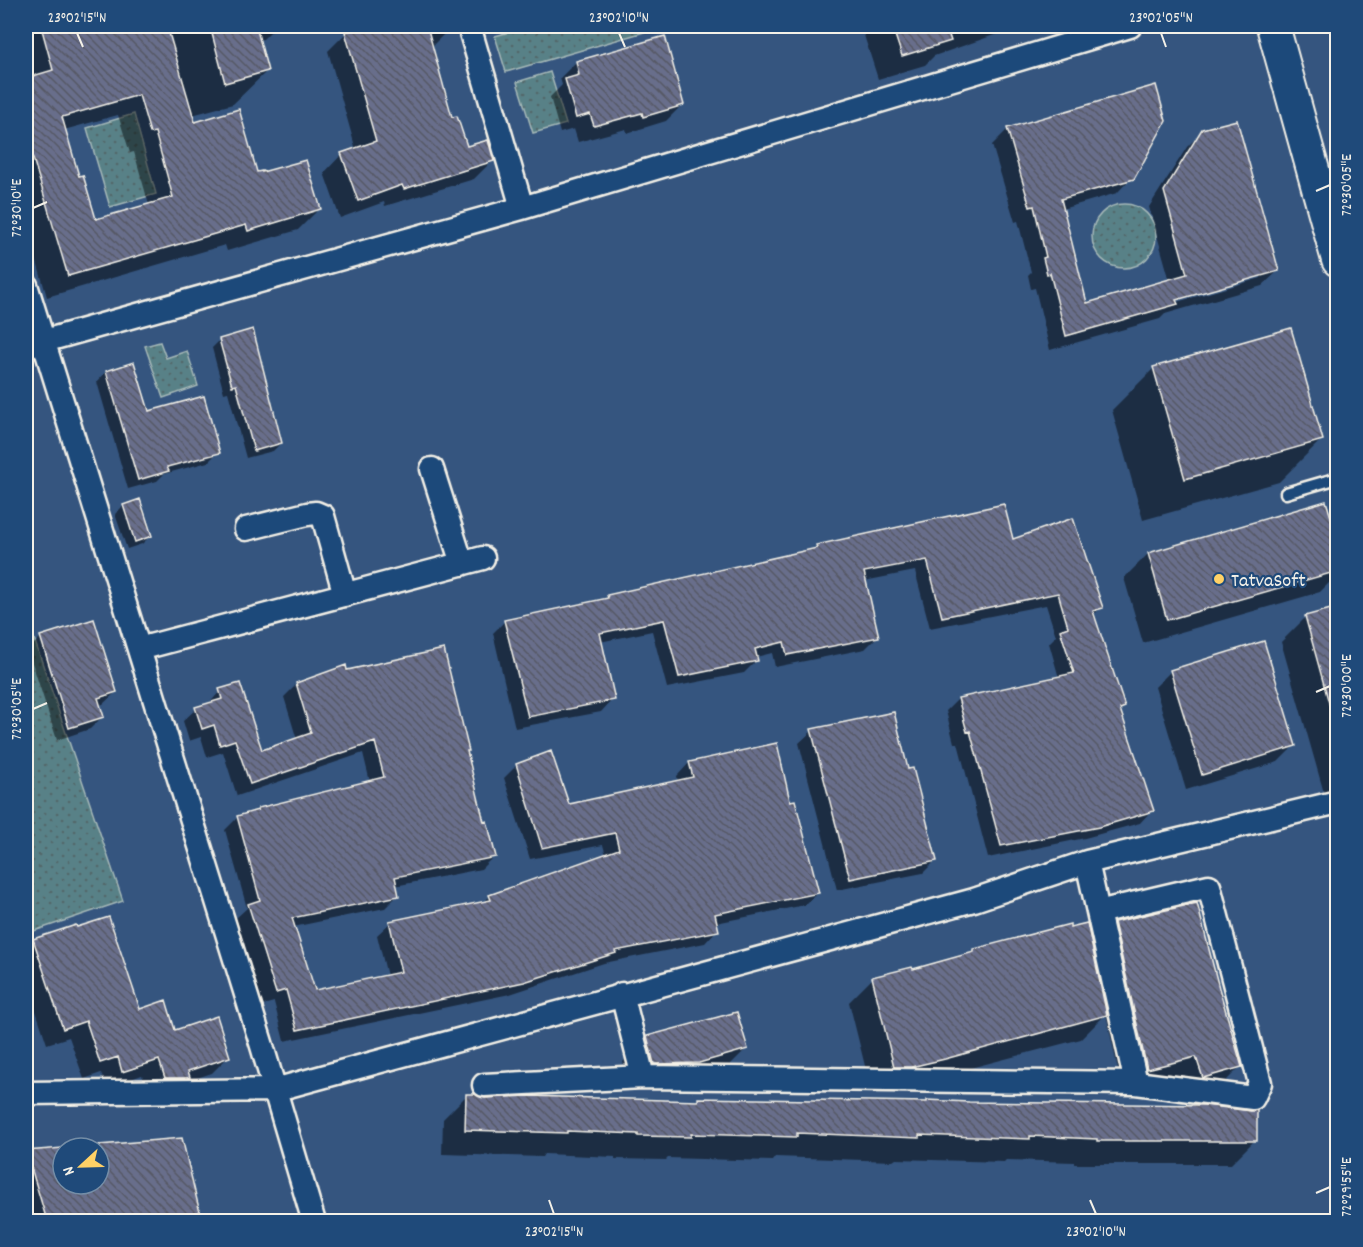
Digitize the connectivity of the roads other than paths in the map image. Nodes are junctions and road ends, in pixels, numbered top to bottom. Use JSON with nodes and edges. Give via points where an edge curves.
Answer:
{"nodes":[{"id":1,"x":470,"y":26,"type":"edge"},
{"id":2,"x":1131,"y":26,"type":"edge"},
{"id":3,"x":1273,"y":26,"type":"edge"},
{"id":4,"x":1294,"y":26,"type":"edge"},
{"id":5,"x":1338,"y":185,"type":"edge"},
{"id":6,"x":522,"y":208,"type":"junction"},
{"id":7,"x":1338,"y":260,"type":"edge"},
{"id":8,"x":26,"y":285,"type":"edge"},
{"id":9,"x":34,"y":344,"type":"edge"},
{"id":10,"x":432,"y":470,"type":"dead end"},
{"id":11,"x":1338,"y":478,"type":"edge"},
{"id":12,"x":1286,"y":493,"type":"dead end"},
{"id":13,"x":246,"y":529,"type":"dead end"},
{"id":14,"x":345,"y":595,"type":"junction"},
{"id":15,"x":139,"y":649,"type":"junction"},
{"id":16,"x":1338,"y":802,"type":"edge"},
{"id":17,"x":1087,"y":862,"type":"junction"},
{"id":18,"x":1098,"y":912,"type":"junction"},
{"id":19,"x":622,"y":994,"type":"junction"},
{"id":20,"x":643,"y":1077,"type":"junction"},
{"id":21,"x":1136,"y":1083,"type":"junction"},
{"id":22,"x":484,"y":1086,"type":"dead end"},
{"id":23,"x":274,"y":1090,"type":"junction"},
{"id":24,"x":26,"y":1093,"type":"edge"},
{"id":25,"x":314,"y":1221,"type":"edge"}],
"edges":[{"from":1,"to":6,"type":"street"},
{"from":2,"to":6,"type":"street"},
{"from":3,"to":7,"type":"main road"},
{"from":4,"to":5,"type":"main road"},
{"from":6,"to":9,"type":"street"},
{"from":8,"to":9,"type":"street"},
{"from":9,"to":15,"type":"street"},
{"from":10,"to":14,"type":"street","via":[[472,561]]},
{"from":11,"to":12,"type":"lane"},
{"from":13,"to":14,"type":"street","via":[[307,514],[323,516]]},
{"from":14,"to":15,"type":"street"},
{"from":15,"to":23,"type":"street"},
{"from":16,"to":17,"type":"street"},
{"from":17,"to":18,"type":"street"},
{"from":17,"to":19,"type":"street","via":[[974,900]]},
{"from":18,"to":21,"type":"street"},
{"from":18,"to":21,"type":"street","via":[[1209,886],[1260,1083],[1253,1098]]},
{"from":19,"to":20,"type":"street"},
{"from":19,"to":23,"type":"street"},
{"from":20,"to":21,"type":"street"},
{"from":20,"to":22,"type":"street"},
{"from":23,"to":24,"type":"street"},
{"from":23,"to":25,"type":"street"}]}
